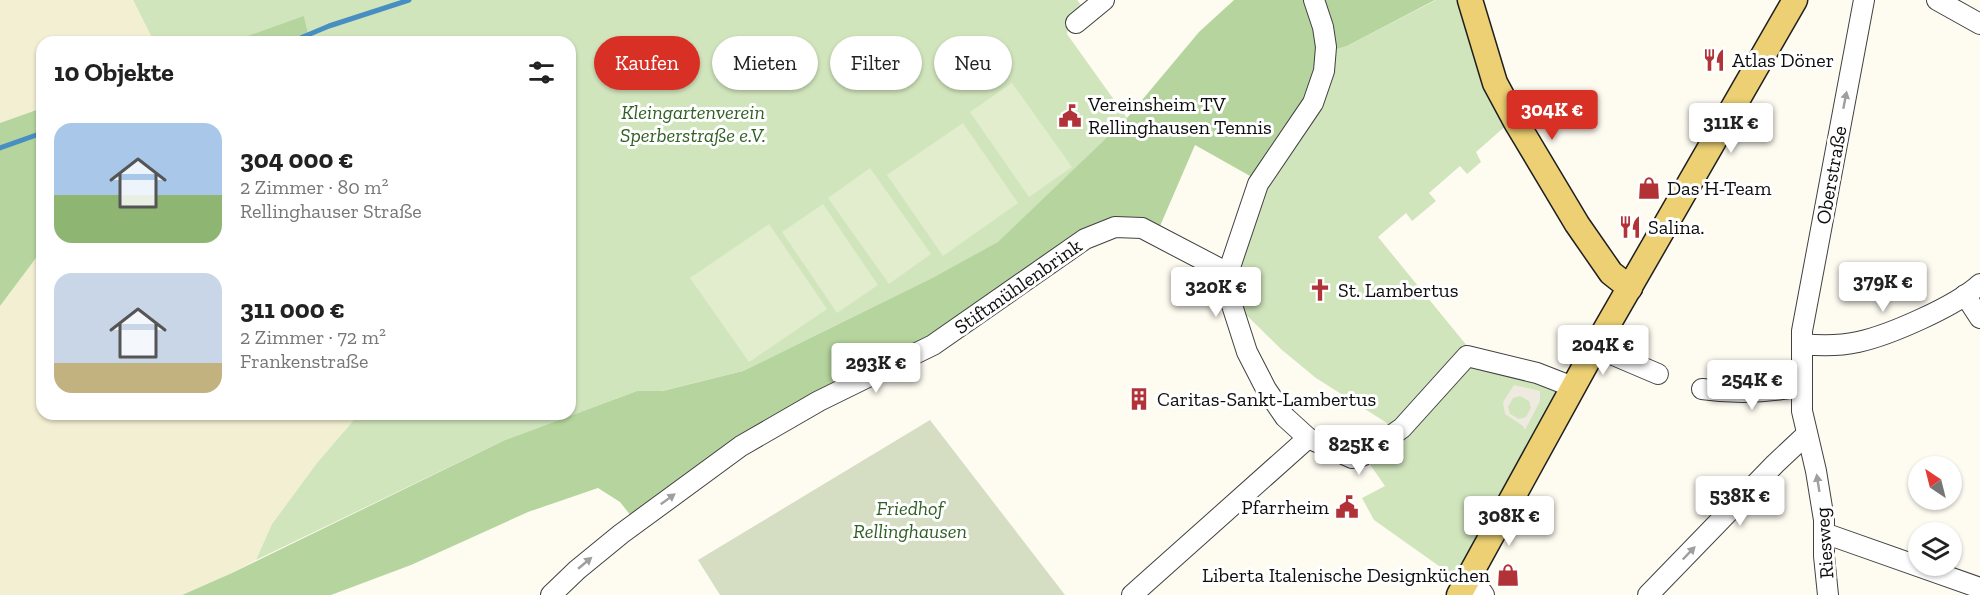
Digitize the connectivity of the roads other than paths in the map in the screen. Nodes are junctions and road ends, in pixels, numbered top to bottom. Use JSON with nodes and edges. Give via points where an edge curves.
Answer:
{"nodes":[{"id":1,"x":1104,"y":0,"type":"edge"},
{"id":2,"x":1314,"y":0,"type":"edge"},
{"id":3,"x":1470,"y":0,"type":"edge"},
{"id":4,"x":1795,"y":0,"type":"edge"},
{"id":5,"x":1864,"y":0,"type":"edge"},
{"id":6,"x":1937,"y":0,"type":"edge"},
{"id":7,"x":1076,"y":23,"type":"dead end"},
{"id":8,"x":1980,"y":24,"type":"edge"},
{"id":9,"x":1228,"y":273,"type":"junction"},
{"id":10,"x":1630,"y":288,"type":"junction"},
{"id":11,"x":1973,"y":290,"type":"edge"},
{"id":12,"x":1980,"y":318,"type":"edge"},
{"id":13,"x":1597,"y":344,"type":"junction"},
{"id":14,"x":1802,"y":344,"type":"junction"},
{"id":15,"x":1658,"y":374,"type":"dead end"},
{"id":16,"x":1801,"y":386,"type":"junction"},
{"id":17,"x":1573,"y":387,"type":"junction"},
{"id":18,"x":1702,"y":389,"type":"dead end"},
{"id":19,"x":1807,"y":434,"type":"junction"},
{"id":20,"x":1308,"y":438,"type":"junction"},
{"id":21,"x":1824,"y":533,"type":"junction"},
{"id":22,"x":1980,"y":588,"type":"edge"},
{"id":23,"x":1469,"y":591,"type":"edge"},
{"id":24,"x":551,"y":595,"type":"edge"},
{"id":25,"x":1132,"y":595,"type":"edge"},
{"id":26,"x":1648,"y":595,"type":"edge"},
{"id":27,"x":1828,"y":595,"type":"edge"}],
"edges":[{"from":1,"to":7,"type":"street"},
{"from":2,"to":9,"type":"street","via":[[1326,47],[1324,71],[1313,103],[1258,184]]},
{"from":3,"to":10,"type":"main road","via":[[1496,83],[1516,122],[1577,224],[1611,273]]},
{"from":4,"to":10,"type":"main road"},
{"from":14,"to":5,"type":"street","name":"Oberstraße","one_way":true},
{"from":6,"to":8,"type":"street"},
{"from":9,"to":20,"type":"street","via":[[1230,299],[1247,352],[1285,417]]},
{"from":24,"to":9,"type":"street","name":"Stiftmühlenbrink","one_way":true,"via":[[621,534],[741,446],[819,401],[933,345],[1085,239],[1115,227],[1142,228]]},
{"from":10,"to":13,"type":"main road"},
{"from":11,"to":12,"type":"street"},
{"from":11,"to":14,"type":"street","via":[[1920,319],[1860,342],[1833,346]]},
{"from":13,"to":15,"type":"street"},
{"from":13,"to":17,"type":"main road"},
{"from":14,"to":16,"type":"street","name":"Oberstraße"},
{"from":16,"to":18,"type":"street","via":[[1771,392]]},
{"from":16,"to":19,"type":"street","name":"Riesweg"},
{"from":17,"to":20,"type":"street","via":[[1537,373],[1467,356],[1402,428],[1362,456],[1352,458]]},
{"from":17,"to":23,"type":"main road"},
{"from":21,"to":19,"type":"street","name":"Riesweg","one_way":true},
{"from":26,"to":19,"type":"street","one_way":true},
{"from":20,"to":25,"type":"street"},
{"from":21,"to":22,"type":"street"},
{"from":21,"to":27,"type":"street","name":"Riesweg"}]}
